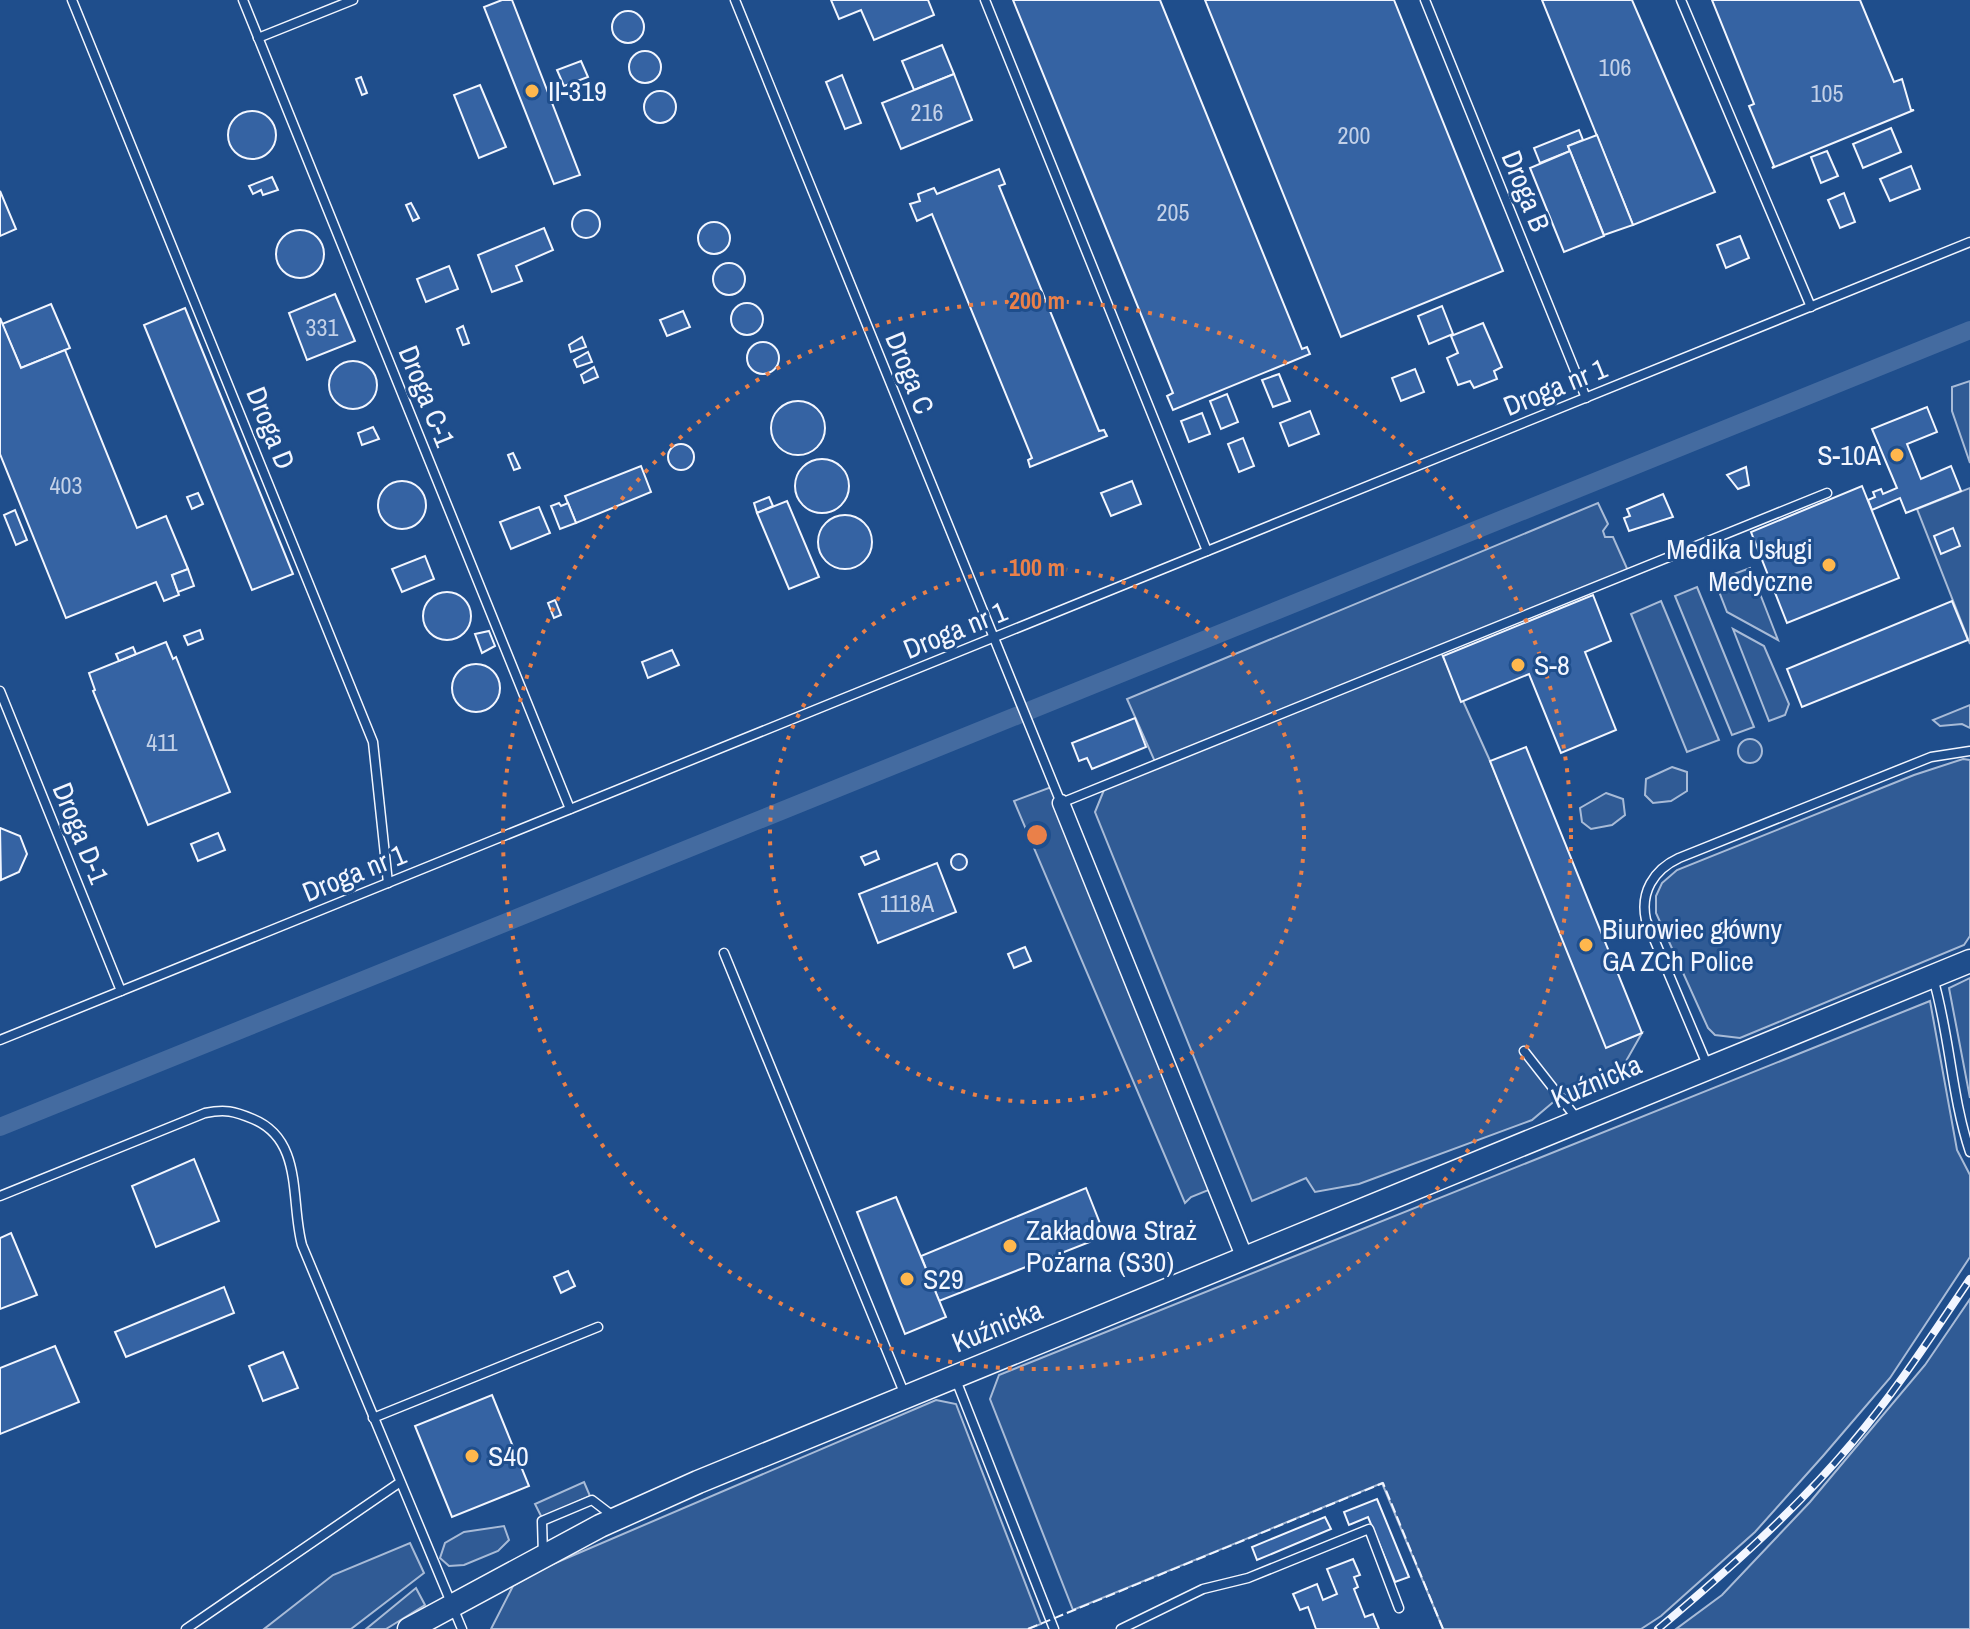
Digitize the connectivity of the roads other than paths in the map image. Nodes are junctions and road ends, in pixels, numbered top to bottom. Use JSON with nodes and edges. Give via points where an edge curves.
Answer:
{"nodes":[{"id":1,"x":72,"y":0,"type":"edge"},
{"id":2,"x":243,"y":0,"type":"edge"},
{"id":3,"x":353,"y":0,"type":"edge"},
{"id":4,"x":735,"y":0,"type":"edge"},
{"id":5,"x":985,"y":0,"type":"edge"},
{"id":6,"x":1425,"y":0,"type":"edge"},
{"id":7,"x":1681,"y":0,"type":"edge"},
{"id":8,"x":258,"y":38,"type":"junction"},
{"id":9,"x":1970,"y":242,"type":"edge"},
{"id":10,"x":1811,"y":307,"type":"junction"},
{"id":11,"x":1586,"y":398,"type":"junction"},
{"id":12,"x":1827,"y":493,"type":"dead end"},
{"id":13,"x":1207,"y":551,"type":"junction"},
{"id":14,"x":994,"y":638,"type":"junction"},
{"id":15,"x":0,"y":691,"type":"edge"},
{"id":16,"x":1970,"y":751,"type":"edge"},
{"id":17,"x":1061,"y":803,"type":"junction"},
{"id":18,"x":570,"y":809,"type":"junction"},
{"id":19,"x":388,"y":883,"type":"junction"},
{"id":20,"x":724,"y":953,"type":"dead end"},
{"id":21,"x":1970,"y":961,"type":"edge"},
{"id":22,"x":1933,"y":977,"type":"junction"},
{"id":23,"x":121,"y":991,"type":"junction"},
{"id":24,"x":0,"y":1040,"type":"edge"},
{"id":25,"x":1524,"y":1051,"type":"dead end"},
{"id":26,"x":1708,"y":1067,"type":"junction"},
{"id":27,"x":1579,"y":1121,"type":"junction"},
{"id":28,"x":1970,"y":1152,"type":"edge"},
{"id":29,"x":0,"y":1196,"type":"edge"},
{"id":30,"x":1244,"y":1256,"type":"junction"},
{"id":31,"x":598,"y":1327,"type":"dead end"},
{"id":32,"x":954,"y":1376,"type":"junction"},
{"id":33,"x":905,"y":1396,"type":"junction"},
{"id":34,"x":373,"y":1418,"type":"junction"},
{"id":35,"x":399,"y":1483,"type":"junction"},
{"id":36,"x":617,"y":1519,"type":"junction"},
{"id":37,"x":543,"y":1556,"type":"junction"},
{"id":38,"x":451,"y":1603,"type":"junction"},
{"id":39,"x":1399,"y":1608,"type":"dead end"},
{"id":40,"x":186,"y":1629,"type":"edge"},
{"id":41,"x":409,"y":1629,"type":"edge"},
{"id":42,"x":462,"y":1629,"type":"edge"},
{"id":43,"x":1054,"y":1629,"type":"edge"},
{"id":44,"x":1121,"y":1629,"type":"edge"}],
"edges":[{"from":1,"to":19,"type":"lane","name":"Droga D","via":[[373,742]]},
{"from":2,"to":8,"type":"lane","name":"Droga C-1"},
{"from":3,"to":8,"type":"lane"},
{"from":4,"to":14,"type":"lane","name":"Droga C"},
{"from":5,"to":13,"type":"lane"},
{"from":6,"to":11,"type":"lane","name":"Droga B"},
{"from":7,"to":10,"type":"lane"},
{"from":8,"to":18,"type":"lane","name":"Droga C-1"},
{"from":9,"to":10,"type":"lane","name":"Droga nr 1"},
{"from":10,"to":11,"type":"lane","name":"Droga nr 1"},
{"from":11,"to":13,"type":"lane","name":"Droga nr 1"},
{"from":12,"to":17,"type":"lane"},
{"from":13,"to":14,"type":"lane","name":"Droga nr 1"},
{"from":14,"to":17,"type":"lane","name":"Droga C"},
{"from":14,"to":18,"type":"lane","name":"Droga nr 1"},
{"from":15,"to":23,"type":"lane","name":"Droga D-1"},
{"from":16,"to":26,"type":"lane","via":[[1931,757],[1679,858],[1658,872],[1645,898],[1646,920]]},
{"from":17,"to":30,"type":"street"},
{"from":18,"to":19,"type":"lane","name":"Droga nr 1"},
{"from":19,"to":23,"type":"lane","name":"Droga nr 1"},
{"from":20,"to":33,"type":"lane"},
{"from":21,"to":22,"type":"street","name":"Kuźnicka"},
{"from":22,"to":26,"type":"street","name":"Kuźnicka"},
{"from":22,"to":28,"type":"lane"},
{"from":23,"to":24,"type":"lane","name":"Droga nr 1"},
{"from":25,"to":27,"type":"lane"},
{"from":26,"to":27,"type":"street","name":"Kuźnicka"},
{"from":27,"to":30,"type":"street","name":"Kuźnicka"},
{"from":29,"to":34,"type":"lane","via":[[205,1113],[227,1108],[261,1122],[284,1144],[293,1167],[302,1245]]},
{"from":30,"to":32,"type":"street","name":"Kuźnicka"},
{"from":31,"to":34,"type":"lane"},
{"from":32,"to":33,"type":"street","name":"Kuźnicka"},
{"from":32,"to":43,"type":"lane"},
{"from":33,"to":36,"type":"street","name":"Kuźnicka"},
{"from":34,"to":35,"type":"lane"},
{"from":35,"to":38,"type":"lane"},
{"from":35,"to":40,"type":"lane"},
{"from":36,"to":37,"type":"street","name":"Kuźnicka"},
{"from":36,"to":37,"type":"lane","via":[[592,1500],[542,1521]]},
{"from":37,"to":38,"type":"street","name":"Kuźnicka"},
{"from":38,"to":41,"type":"street","name":"Kuźnicka"},
{"from":38,"to":42,"type":"lane"},
{"from":39,"to":44,"type":"lane","via":[[1369,1529],[1248,1578],[1203,1589]]}]}
